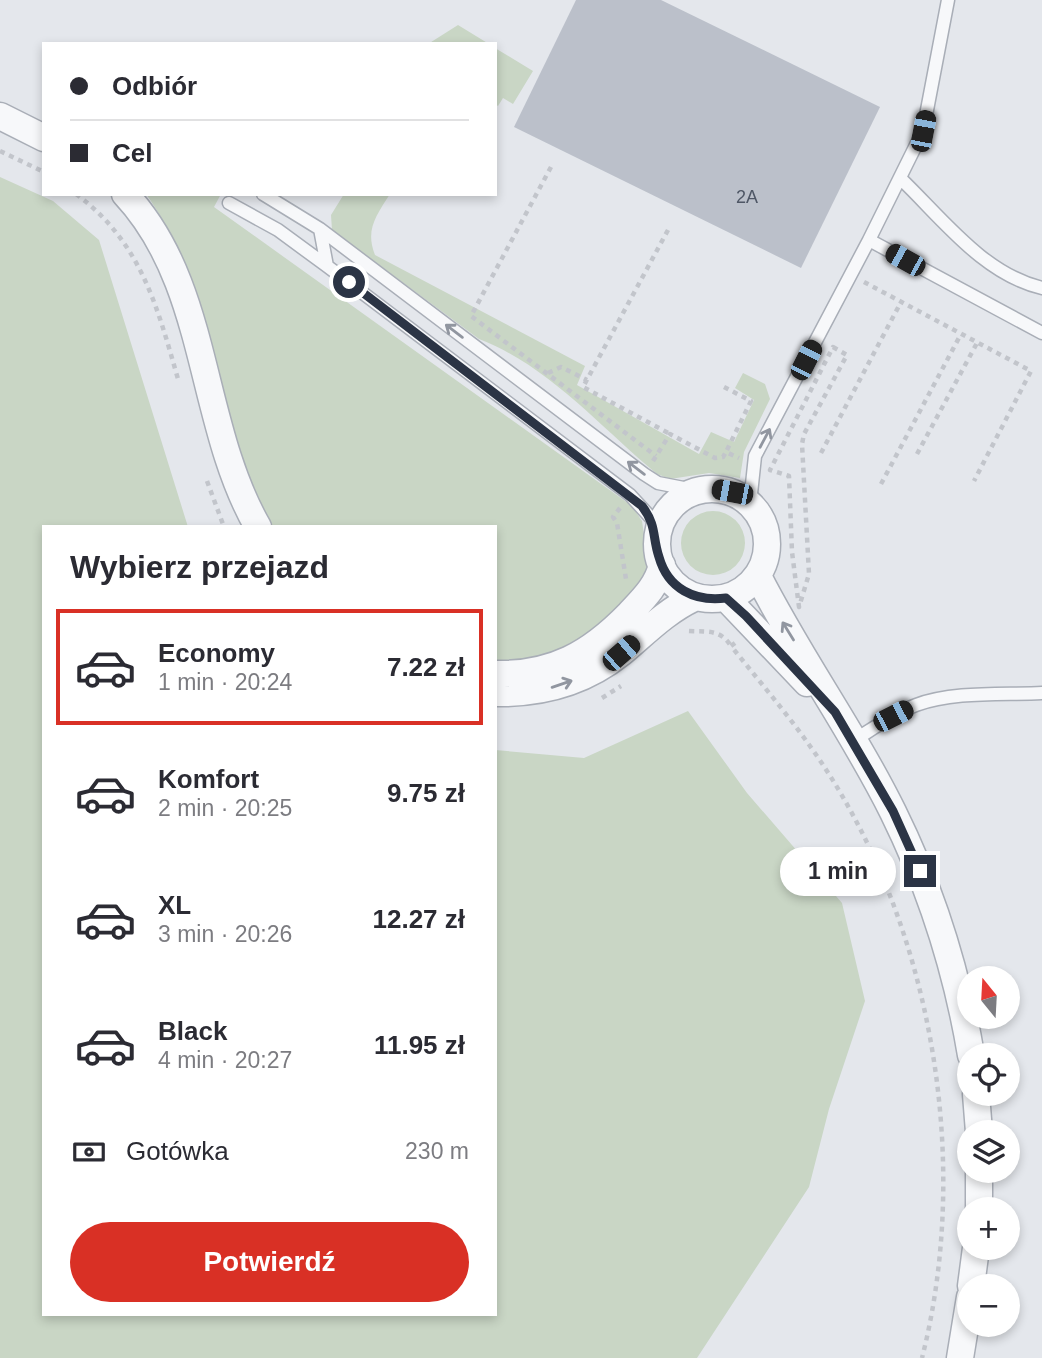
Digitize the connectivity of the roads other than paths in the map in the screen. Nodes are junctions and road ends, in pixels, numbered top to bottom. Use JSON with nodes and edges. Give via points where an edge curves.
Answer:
{"nodes":[{"id":1,"x":948,"y":0,"type":"edge"},
{"id":2,"x":0,"y":116,"type":"edge"},
{"id":3,"x":42,"y":137,"type":"edge"},
{"id":4,"x":900,"y":178,"type":"junction"},
{"id":5,"x":127,"y":196,"type":"edge"},
{"id":6,"x":266,"y":196,"type":"edge"},
{"id":7,"x":229,"y":203,"type":"dead end"},
{"id":8,"x":320,"y":229,"type":"junction"},
{"id":9,"x":870,"y":240,"type":"junction"},
{"id":10,"x":327,"y":266,"type":"junction"},
{"id":11,"x":1042,"y":288,"type":"edge"},
{"id":12,"x":1042,"y":333,"type":"edge"},
{"id":13,"x":699,"y":491,"type":"junction"},
{"id":14,"x":750,"y":503,"type":"junction"},
{"id":15,"x":257,"y":525,"type":"edge"},
{"id":16,"x":657,"y":538,"type":"junction"},
{"id":17,"x":662,"y":565,"type":"junction"},
{"id":18,"x":758,"y":576,"type":"junction"},
{"id":19,"x":694,"y":598,"type":"junction"},
{"id":20,"x":726,"y":598,"type":"junction"},
{"id":21,"x":497,"y":674,"type":"edge"},
{"id":22,"x":497,"y":693,"type":"edge"},
{"id":23,"x":1042,"y":693,"type":"edge"},
{"id":24,"x":835,"y":712,"type":"junction"},
{"id":25,"x":853,"y":741,"type":"junction"},
{"id":26,"x":969,"y":1043,"type":"edge"},
{"id":27,"x":964,"y":1337,"type":"edge"},
{"id":28,"x":961,"y":1358,"type":"edge"}],
"edges":[{"from":1,"to":4,"type":"lane","via":[[923,131]]},
{"from":2,"to":3,"type":"street"},
{"from":4,"to":9,"type":"lane"},
{"from":4,"to":11,"type":"lane","via":[[995,267]]},
{"from":5,"to":15,"type":"street","via":[[148,222],[173,270],[238,484]]},
{"from":6,"to":8,"type":"lane"},
{"from":7,"to":10,"type":"lane","via":[[278,230]]},
{"from":8,"to":10,"type":"lane"},
{"from":13,"to":8,"type":"lane","one_way":true,"via":[[657,483]]},
{"from":9,"to":12,"type":"lane"},
{"from":14,"to":9,"type":"lane","one_way":true,"via":[[755,456]]},
{"from":10,"to":16,"type":"lane","via":[[630,495],[652,519]]},
{"from":13,"to":14,"type":"street","via":[[732,492]]},
{"from":13,"to":16,"type":"street","via":[[670,508]]},
{"from":14,"to":18,"type":"street","via":[[765,528],[768,544]]},
{"from":16,"to":17,"type":"street"},
{"from":17,"to":19,"type":"street","via":[[677,587]]},
{"from":17,"to":21,"type":"street","via":[[640,603],[584,654],[534,670]]},
{"from":18,"to":20,"type":"street"},
{"from":24,"to":18,"type":"street","one_way":true,"via":[[788,610]]},
{"from":19,"to":20,"type":"street"},
{"from":22,"to":19,"type":"street","one_way":true,"via":[[534,692],[577,679],[608,662]]},
{"from":20,"to":24,"type":"street"},
{"from":23,"to":25,"type":"lane","via":[[928,702],[893,716]]},
{"from":24,"to":25,"type":"street"},
{"from":25,"to":26,"type":"street","via":[[920,871],[955,976]]},
{"from":27,"to":28,"type":"street"}]}
